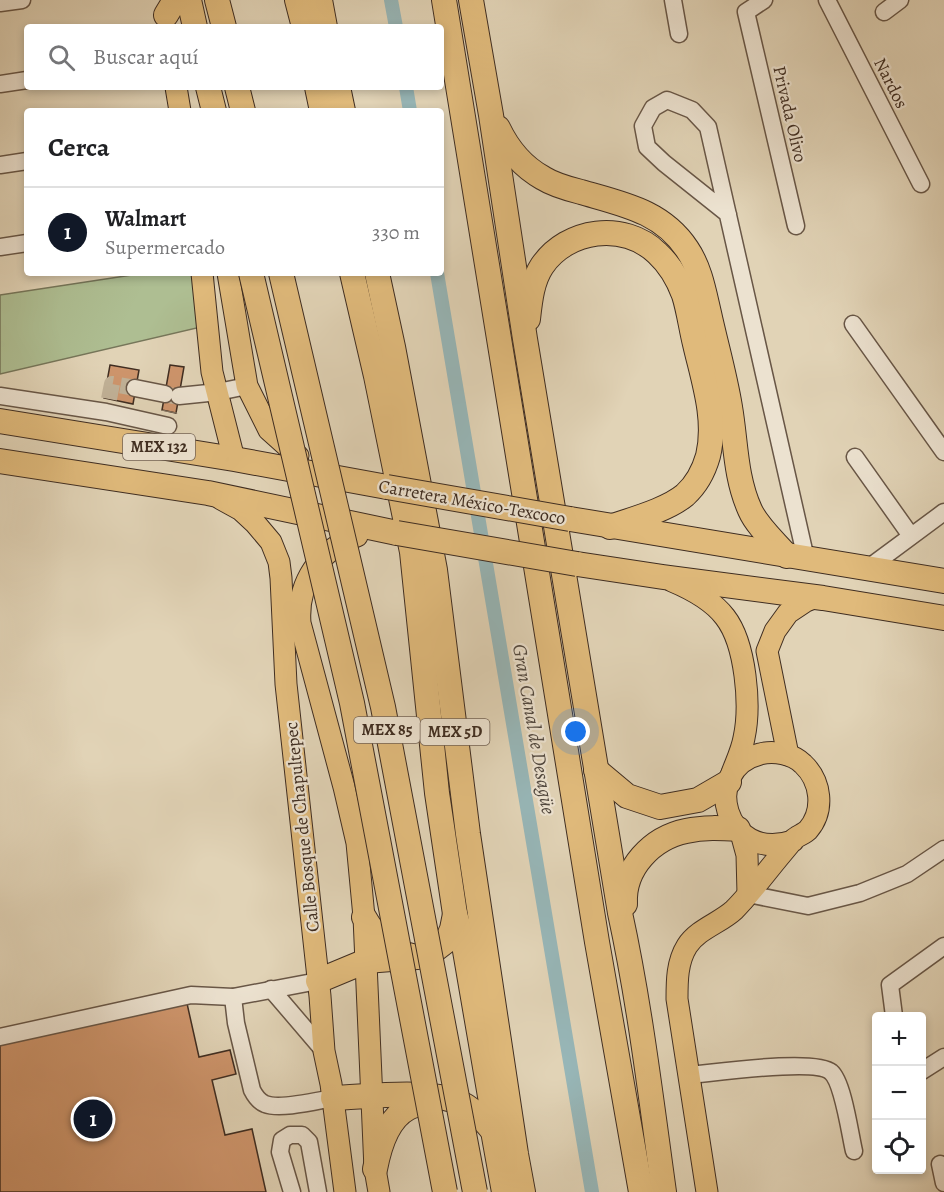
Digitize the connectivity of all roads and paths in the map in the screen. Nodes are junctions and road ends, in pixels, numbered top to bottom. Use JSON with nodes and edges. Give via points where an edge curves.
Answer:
{"nodes":[{"id":1,"x":22,"y":0,"type":"edge"},
{"id":2,"x":189,"y":0,"type":"edge"},
{"id":3,"x":218,"y":0,"type":"edge"},
{"id":4,"x":297,"y":0,"type":"edge"},
{"id":5,"x":320,"y":0,"type":"edge"},
{"id":6,"x":444,"y":0,"type":"edge"},
{"id":7,"x":471,"y":0,"type":"edge"},
{"id":8,"x":673,"y":0,"type":"edge"},
{"id":9,"x":764,"y":0,"type":"edge"},
{"id":10,"x":827,"y":0,"type":"edge"},
{"id":11,"x":900,"y":0,"type":"edge"},
{"id":12,"x":0,"y":3,"type":"edge"},
{"id":13,"x":884,"y":12,"type":"dead end"},
{"id":14,"x":193,"y":24,"type":"edge"},
{"id":15,"x":223,"y":24,"type":"edge"},
{"id":16,"x":303,"y":24,"type":"edge"},
{"id":17,"x":324,"y":24,"type":"edge"},
{"id":18,"x":680,"y":34,"type":"dead end"},
{"id":19,"x":24,"y":80,"type":"edge"},
{"id":20,"x":0,"y":84,"type":"edge"},
{"id":21,"x":176,"y":90,"type":"edge"},
{"id":22,"x":200,"y":90,"type":"edge"},
{"id":23,"x":209,"y":90,"type":"edge"},
{"id":24,"x":238,"y":90,"type":"edge"},
{"id":25,"x":318,"y":90,"type":"edge"},
{"id":26,"x":339,"y":90,"type":"edge"},
{"id":27,"x":180,"y":108,"type":"edge"},
{"id":28,"x":203,"y":108,"type":"edge"},
{"id":29,"x":213,"y":108,"type":"edge"},
{"id":30,"x":242,"y":108,"type":"edge"},
{"id":31,"x":321,"y":108,"type":"edge"},
{"id":32,"x":342,"y":108,"type":"edge"},
{"id":33,"x":491,"y":115,"type":"junction"},
{"id":34,"x":24,"y":161,"type":"edge"},
{"id":35,"x":0,"y":165,"type":"edge"},
{"id":36,"x":921,"y":184,"type":"dead end"},
{"id":37,"x":728,"y":214,"type":"junction"},
{"id":38,"x":796,"y":226,"type":"dead end"},
{"id":39,"x":24,"y":243,"type":"edge"},
{"id":40,"x":0,"y":247,"type":"edge"},
{"id":41,"x":202,"y":276,"type":"edge"},
{"id":42,"x":229,"y":276,"type":"edge"},
{"id":43,"x":252,"y":276,"type":"edge"},
{"id":44,"x":282,"y":276,"type":"edge"},
{"id":45,"x":353,"y":276,"type":"edge"},
{"id":46,"x":378,"y":276,"type":"edge"},
{"id":47,"x":853,"y":324,"type":"dead end"},
{"id":48,"x":525,"y":339,"type":"junction"},
{"id":49,"x":248,"y":386,"type":"junction"},
{"id":50,"x":135,"y":388,"type":"tunnel mouth"},
{"id":51,"x":218,"y":392,"type":"junction"},
{"id":52,"x":0,"y":396,"type":"edge"},
{"id":53,"x":0,"y":420,"type":"edge"},
{"id":54,"x":167,"y":428,"type":"junction"},
{"id":55,"x":944,"y":452,"type":"edge"},
{"id":56,"x":855,"y":457,"type":"dead end"},
{"id":57,"x":234,"y":459,"type":"junction"},
{"id":58,"x":0,"y":461,"type":"edge"},
{"id":59,"x":318,"y":475,"type":"junction"},
{"id":60,"x":208,"y":493,"type":"junction"},
{"id":61,"x":944,"y":512,"type":"edge"},
{"id":62,"x":610,"y":526,"type":"junction"},
{"id":63,"x":391,"y":532,"type":"junction"},
{"id":64,"x":911,"y":536,"type":"junction"},
{"id":65,"x":796,"y":557,"type":"junction"},
{"id":66,"x":867,"y":569,"type":"junction"},
{"id":67,"x":663,"y":578,"type":"junction"},
{"id":68,"x":944,"y":581,"type":"edge"},
{"id":69,"x":816,"y":597,"type":"junction"},
{"id":70,"x":944,"y":618,"type":"edge"},
{"id":71,"x":788,"y":755,"type":"junction"},
{"id":72,"x":596,"y":770,"type":"junction"},
{"id":73,"x":730,"y":780,"type":"junction"},
{"id":74,"x":740,"y":832,"type":"junction"},
{"id":75,"x":793,"y":841,"type":"junction"},
{"id":76,"x":944,"y":849,"type":"edge"},
{"id":77,"x":748,"y":894,"type":"junction"},
{"id":78,"x":455,"y":914,"type":"junction"},
{"id":79,"x":364,"y":917,"type":"junction"},
{"id":80,"x":944,"y":946,"type":"edge"},
{"id":81,"x":628,"y":951,"type":"junction"},
{"id":82,"x":417,"y":957,"type":"junction"},
{"id":83,"x":366,"y":961,"type":"junction"},
{"id":84,"x":318,"y":981,"type":"junction"},
{"id":85,"x":271,"y":989,"type":"junction"},
{"id":86,"x":233,"y":997,"type":"junction"},
{"id":87,"x":893,"y":1012,"type":"edge"},
{"id":88,"x":0,"y":1037,"type":"edge"},
{"id":89,"x":324,"y":1051,"type":"junction"},
{"id":90,"x":944,"y":1057,"type":"edge"},
{"id":91,"x":926,"y":1068,"type":"edge"},
{"id":92,"x":689,"y":1075,"type":"junction"},
{"id":93,"x":373,"y":1096,"type":"junction"},
{"id":94,"x":445,"y":1097,"type":"junction"},
{"id":95,"x":333,"y":1098,"type":"junction"},
{"id":96,"x":493,"y":1131,"type":"junction"},
{"id":97,"x":854,"y":1151,"type":"dead end"},
{"id":98,"x":940,"y":1164,"type":"dead end"},
{"id":99,"x":377,"y":1180,"type":"edge"},
{"id":100,"x":944,"y":1183,"type":"edge"},
{"id":101,"x":292,"y":1192,"type":"edge"},
{"id":102,"x":318,"y":1192,"type":"edge"},
{"id":103,"x":345,"y":1192,"type":"edge"},
{"id":104,"x":445,"y":1192,"type":"edge"},
{"id":105,"x":475,"y":1192,"type":"edge"},
{"id":106,"x":504,"y":1192,"type":"edge"},
{"id":107,"x":523,"y":1192,"type":"edge"},
{"id":108,"x":641,"y":1192,"type":"edge"},
{"id":109,"x":664,"y":1192,"type":"edge"},
{"id":110,"x":707,"y":1192,"type":"edge"}],
"edges":[{"from":1,"to":12,"type":"street"},
{"from":2,"to":14,"type":"highway"},
{"from":3,"to":15,"type":"highway"},
{"from":4,"to":16,"type":"highway"},
{"from":5,"to":17,"type":"highway"},
{"from":6,"to":108,"type":"highway"},
{"from":7,"to":33,"type":"highway"},
{"from":8,"to":18,"type":"street"},
{"from":9,"to":38,"type":"street","name":"Privada Olivo","via":[[746,12]]},
{"from":10,"to":36,"type":"street","name":"Nardos"},
{"from":11,"to":13,"type":"street"},
{"from":19,"to":20,"type":"street"},
{"from":21,"to":27,"type":"main road"},
{"from":22,"to":28,"type":"main road"},
{"from":23,"to":29,"type":"highway"},
{"from":24,"to":30,"type":"highway"},
{"from":25,"to":31,"type":"highway"},
{"from":26,"to":32,"type":"highway"},
{"from":33,"to":48,"type":"highway"},
{"from":33,"to":65,"type":"highway","via":[[503,139],[527,168],[570,189],[635,207],[656,218],[688,250],[710,316],[730,405],[742,490],[751,513]]},
{"from":34,"to":35,"type":"street"},
{"from":37,"to":37,"type":"street","via":[[708,127],[692,110],[667,100],[653,108],[643,126],[647,147]]},
{"from":37,"to":65,"type":"street"},
{"from":39,"to":40,"type":"street"},
{"from":41,"to":51,"type":"main road","via":[[212,372]]},
{"from":42,"to":49,"type":"main road"},
{"from":43,"to":104,"type":"highway","number":"MEX 85","bridge":true,"via":[[352,703]]},
{"from":44,"to":105,"type":"highway","number":"MEX 85","bridge":true,"via":[[383,707]]},
{"from":45,"to":78,"type":"highway","via":[[412,552],[437,793]]},
{"from":46,"to":107,"type":"highway","number":"MEX 5D","via":[[435,570],[468,834]]},
{"from":47,"to":55,"type":"street"},
{"from":48,"to":62,"type":"highway","via":[[531,292],[541,267],[570,241],[591,233],[614,232],[638,239],[657,252],[673,272],[683,294],[709,405],[708,455],[700,477],[685,495],[664,507]]},
{"from":48,"to":72,"type":"highway"},
{"from":49,"to":51,"type":"street"},
{"from":49,"to":59,"type":"main road","via":[[269,430]]},
{"from":50,"to":51,"type":"street","via":[[172,395]]},
{"from":51,"to":57,"type":"main road"},
{"from":52,"to":54,"type":"street","via":[[108,406]]},
{"from":53,"to":54,"type":"highway","name":"Carretera México-Texcoco","number":"MEX 132"},
{"from":54,"to":57,"type":"highway","name":"Carretera México-Texcoco","number":"MEX 132"},
{"from":56,"to":64,"type":"street"},
{"from":57,"to":59,"type":"highway","name":"Carretera México-Texcoco","number":"MEX 132"},
{"from":58,"to":60,"type":"highway","number":"MEX 132"},
{"from":59,"to":62,"type":"highway","name":"Carretera México-Texcoco","number":"MEX 132","bridge":true},
{"from":60,"to":63,"type":"highway","number":"MEX 132"},
{"from":60,"to":84,"type":"main road","name":"Calle Bosque de Chapultepec","via":[[241,510],[271,542],[279,562],[286,684]]},
{"from":61,"to":64,"type":"street"},
{"from":62,"to":65,"type":"highway","name":"Carretera México-Texcoco"},
{"from":63,"to":67,"type":"highway","number":"MEX 132","bridge":true},
{"from":63,"to":79,"type":"main road","name":"Calle Bosque de Chapultepec","via":[[363,534],[334,548],[306,581],[300,602],[300,623],[357,843]]},
{"from":64,"to":66,"type":"street"},
{"from":65,"to":66,"type":"highway","name":"Carretera México-Texcoco"},
{"from":66,"to":68,"type":"highway","name":"Carretera México-Texcoco"},
{"from":67,"to":69,"type":"highway"},
{"from":67,"to":73,"type":"main road","via":[[689,589],[719,610],[736,639],[747,706],[744,740]]},
{"from":69,"to":70,"type":"highway"},
{"from":69,"to":71,"type":"main road","via":[[788,614],[767,651]]},
{"from":71,"to":73,"type":"main road","via":[[757,755],[738,767]]},
{"from":71,"to":75,"type":"main road","via":[[812,774],[819,803],[807,830]]},
{"from":72,"to":73,"type":"highway","via":[[627,796],[660,807],[698,800]]},
{"from":72,"to":81,"type":"highway"},
{"from":73,"to":74,"type":"main road","via":[[726,808]]},
{"from":74,"to":75,"type":"main road","via":[[752,841],[768,845]]},
{"from":74,"to":77,"type":"main road","via":[[747,855]]},
{"from":74,"to":81,"type":"highway","via":[[688,830],[656,844],[640,858],[625,888]]},
{"from":75,"to":77,"type":"main road"},
{"from":76,"to":77,"type":"street","via":[[908,874],[860,893],[808,906]]},
{"from":77,"to":92,"type":"main road","via":[[719,922],[699,933],[681,958],[677,999]]},
{"from":78,"to":82,"type":"highway","via":[[445,942]]},
{"from":78,"to":96,"type":"highway","via":[[484,1057]]},
{"from":79,"to":82,"type":"highway","via":[[384,943]]},
{"from":79,"to":83,"type":"main road","name":"Calle Bosque de Chapultepec"},
{"from":80,"to":87,"type":"street","via":[[890,985]]},
{"from":81,"to":109,"type":"highway"},
{"from":82,"to":83,"type":"highway"},
{"from":83,"to":84,"type":"highway"},
{"from":83,"to":93,"type":"main road","name":"Calle Bosque de Chapultepec"},
{"from":84,"to":85,"type":"street"},
{"from":84,"to":89,"type":"main road","name":"Calle Bosque de Chapultepec"},
{"from":85,"to":86,"type":"street"},
{"from":85,"to":89,"type":"street"},
{"from":86,"to":88,"type":"street","via":[[191,994]]},
{"from":86,"to":95,"type":"street","via":[[236,1023],[257,1099],[266,1105],[295,1105]]},
{"from":89,"to":95,"type":"main road","name":"Calle Bosque de Chapultepec"},
{"from":90,"to":91,"type":"street"},
{"from":92,"to":97,"type":"street","via":[[766,1067],[816,1067],[830,1071],[838,1082]]},
{"from":92,"to":110,"type":"main road"},
{"from":93,"to":94,"type":"highway"},
{"from":93,"to":95,"type":"highway"},
{"from":93,"to":99,"type":"main road","name":"Calle Bosque de Chapultepec"},
{"from":94,"to":96,"type":"highway","via":[[481,1117]]},
{"from":94,"to":99,"type":"highway","via":[[398,1115],[379,1147]]},
{"from":95,"to":103,"type":"main road","name":"Calle Bosque de Chapultepec"},
{"from":96,"to":106,"type":"highway"},
{"from":98,"to":100,"type":"street"},
{"from":101,"to":102,"type":"street","via":[[280,1152],[282,1140],[290,1135],[302,1135],[309,1142]]}]}
